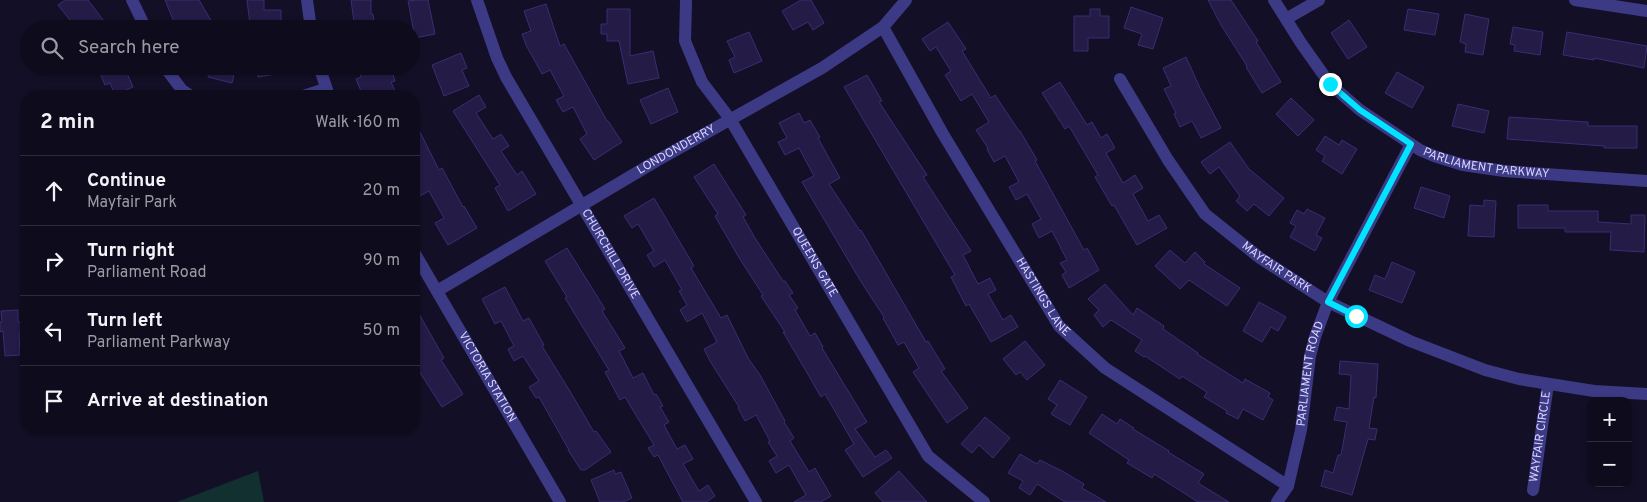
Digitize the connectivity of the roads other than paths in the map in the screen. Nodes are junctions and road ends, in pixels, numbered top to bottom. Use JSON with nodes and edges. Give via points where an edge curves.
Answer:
{"nodes":[{"id":1,"x":132,"y":0,"type":"edge"},
{"id":2,"x":307,"y":0,"type":"edge"},
{"id":3,"x":476,"y":0,"type":"edge"},
{"id":4,"x":906,"y":0,"type":"edge"},
{"id":5,"x":1274,"y":0,"type":"edge"},
{"id":6,"x":1319,"y":0,"type":"edge"},
{"id":7,"x":1575,"y":0,"type":"edge"},
{"id":8,"x":686,"y":2,"type":"dead end"},
{"id":9,"x":1647,"y":11,"type":"edge"},
{"id":10,"x":1286,"y":19,"type":"junction"},
{"id":11,"x":142,"y":20,"type":"edge"},
{"id":12,"x":309,"y":20,"type":"edge"},
{"id":13,"x":884,"y":27,"type":"junction"},
{"id":14,"x":171,"y":75,"type":"edge"},
{"id":15,"x":321,"y":75,"type":"edge"},
{"id":16,"x":1120,"y":79,"type":"dead end"},
{"id":17,"x":182,"y":90,"type":"edge"},
{"id":18,"x":326,"y":90,"type":"edge"},
{"id":19,"x":730,"y":120,"type":"junction"},
{"id":20,"x":1411,"y":144,"type":"junction"},
{"id":21,"x":1647,"y":180,"type":"edge"},
{"id":22,"x":581,"y":206,"type":"junction"},
{"id":23,"x":420,"y":262,"type":"edge"},
{"id":24,"x":437,"y":291,"type":"junction"},
{"id":25,"x":1328,"y":302,"type":"junction"},
{"id":26,"x":1548,"y":384,"type":"junction"},
{"id":27,"x":1647,"y":394,"type":"edge"},
{"id":28,"x":1288,"y":486,"type":"junction"},
{"id":29,"x":1533,"y":490,"type":"dead end"},
{"id":30,"x":560,"y":502,"type":"edge"},
{"id":31,"x":756,"y":502,"type":"edge"},
{"id":32,"x":984,"y":502,"type":"edge"},
{"id":33,"x":1277,"y":502,"type":"edge"}],
"edges":[{"from":1,"to":11,"type":"street"},
{"from":2,"to":12,"type":"street"},
{"from":3,"to":22,"type":"street","name":"CHURCHILL DRIVE","via":[[506,78]]},
{"from":4,"to":13,"type":"street","name":"LONDONDERRY"},
{"from":5,"to":10,"type":"street","name":"PARLIAMENT PARKWAY"},
{"from":6,"to":10,"type":"street"},
{"from":7,"to":9,"type":"street"},
{"from":8,"to":19,"type":"street","name":"QUEENS GATE","via":[[685,41],[702,82]]},
{"from":10,"to":20,"type":"street","name":"PARLIAMENT PARKWAY","via":[[1330,84],[1360,110]]},
{"from":13,"to":19,"type":"street","name":"LONDONDERRY","via":[[822,68]]},
{"from":13,"to":28,"type":"street","name":"HASTINGS LANE","via":[[1058,326],[1105,368]]},
{"from":14,"to":17,"type":"street"},
{"from":15,"to":18,"type":"street"},
{"from":16,"to":25,"type":"street","name":"MAYFAIR PARK","via":[[1168,160],[1205,214],[1260,258]]},
{"from":19,"to":22,"type":"street","name":"LONDONDERRY"},
{"from":19,"to":32,"type":"street","name":"QUEENS GATE","via":[[928,456]]},
{"from":20,"to":21,"type":"street","name":"PARLIAMENT PARKWAY","via":[[1434,156],[1463,165],[1504,171]]},
{"from":20,"to":25,"type":"street","name":"PARLIAMENT ROAD"},
{"from":22,"to":24,"type":"street","name":"LONDONDERRY"},
{"from":22,"to":31,"type":"street","name":"CHURCHILL DRIVE"},
{"from":23,"to":24,"type":"street","name":"VICTORIA STATION"},
{"from":24,"to":30,"type":"street","name":"VICTORIA STATION"},
{"from":25,"to":26,"type":"street","name":"MAYFAIR PARK","via":[[1410,341],[1485,370]]},
{"from":25,"to":28,"type":"street","name":"PARLIAMENT ROAD","via":[[1310,356],[1301,430]]},
{"from":26,"to":27,"type":"street","name":"MAYFAIR PARK"},
{"from":26,"to":29,"type":"street","name":"WAYFAIR CIRCLE"},
{"from":28,"to":33,"type":"street","name":"PARLIAMENT ROAD"}]}
